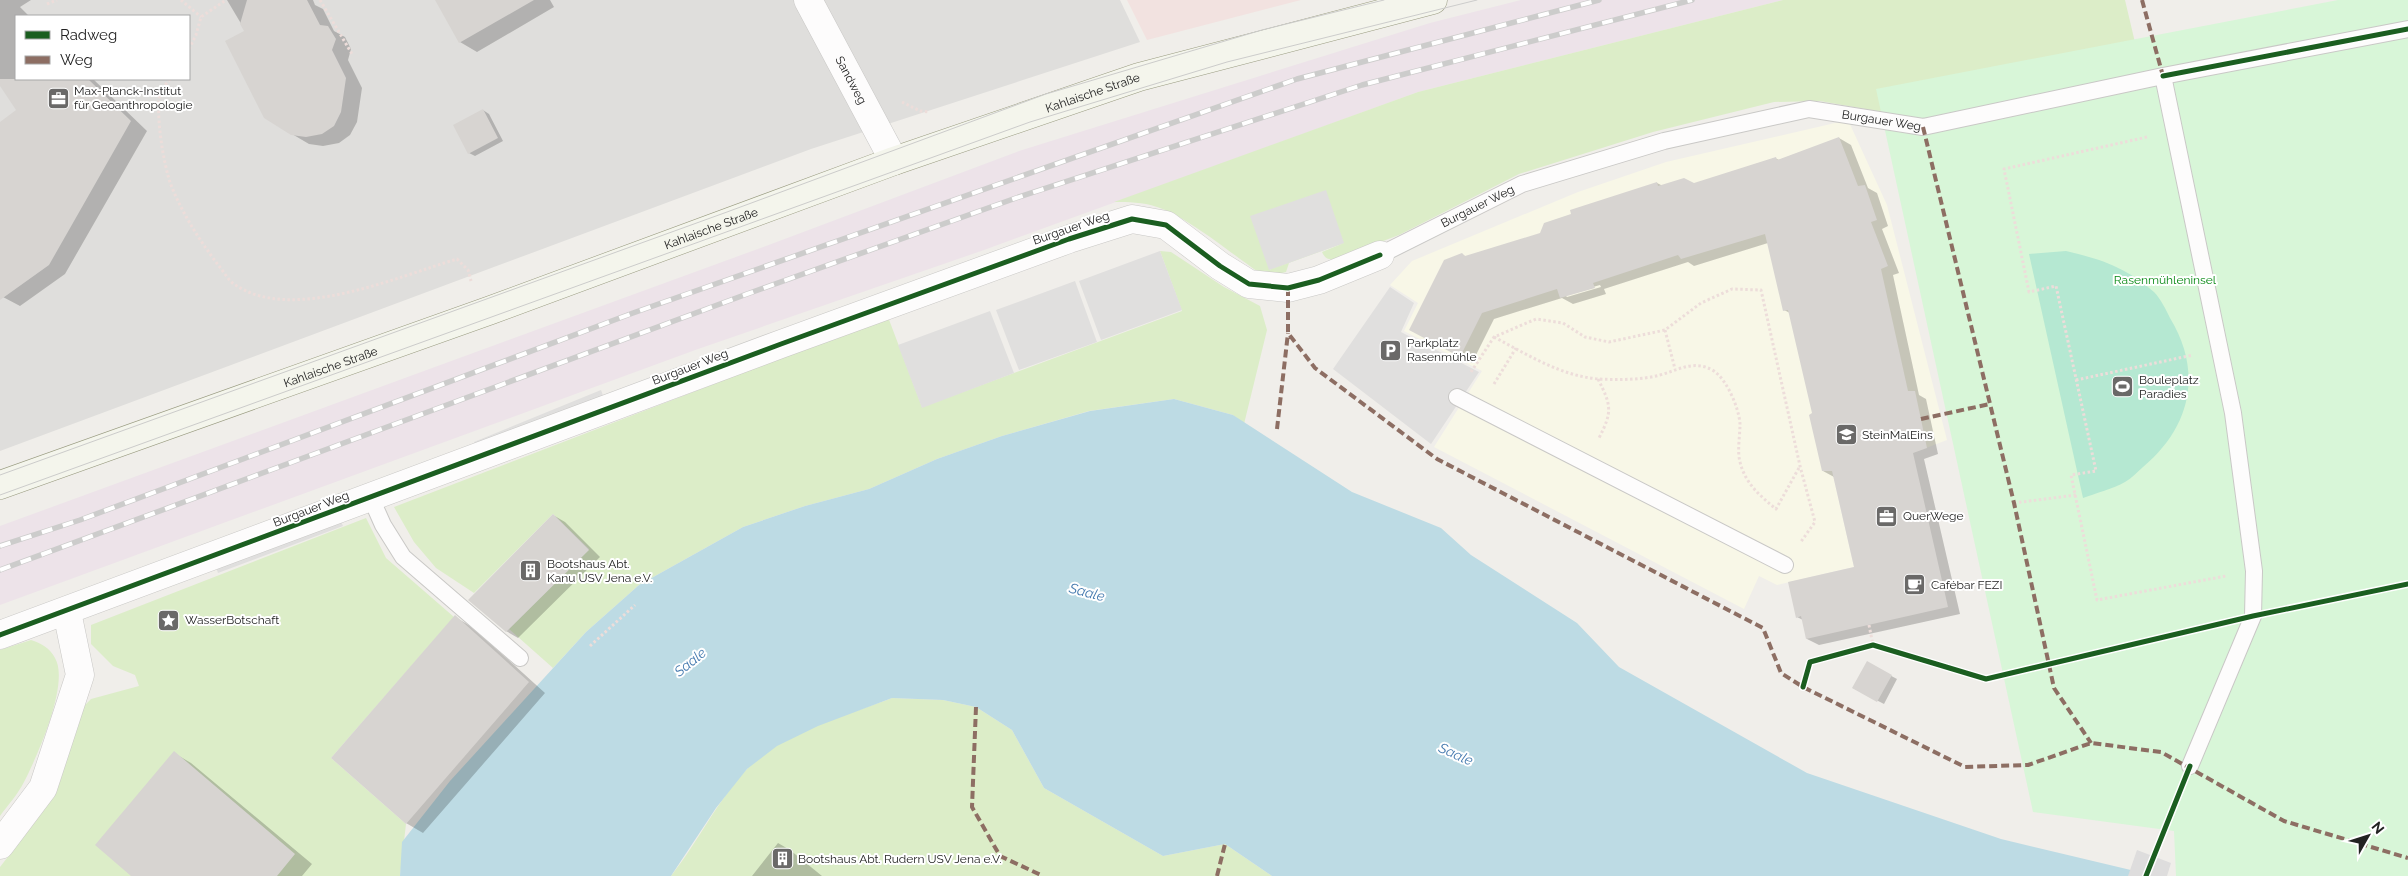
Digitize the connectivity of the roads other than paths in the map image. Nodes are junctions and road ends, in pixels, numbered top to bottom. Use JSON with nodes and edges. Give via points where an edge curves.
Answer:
{"nodes":[{"id":1,"x":808,"y":0,"type":"edge"},
{"id":2,"x":1433,"y":0,"type":"edge"},
{"id":3,"x":2408,"y":30,"type":"edge"},
{"id":4,"x":2163,"y":76,"type":"junction"},
{"id":5,"x":894,"y":162,"type":"junction"},
{"id":6,"x":1380,"y":255,"type":"joint"},
{"id":7,"x":1457,"y":396,"type":"road end"},
{"id":8,"x":0,"y":485,"type":"edge"},
{"id":9,"x":370,"y":498,"type":"junction"},
{"id":10,"x":1785,"y":565,"type":"road end"},
{"id":11,"x":67,"y":612,"type":"junction"},
{"id":12,"x":0,"y":635,"type":"edge"},
{"id":13,"x":520,"y":658,"type":"dead end"},
{"id":14,"x":2190,"y":766,"type":"dead end"},
{"id":15,"x":0,"y":845,"type":"edge"}],
"edges":[{"from":1,"to":5,"type":"street","name":"Sandweg"},
{"from":2,"to":5,"type":"main road","name":"Kahlaische Straße","via":[[1139,77]]},
{"from":3,"to":4,"type":"lane","name":"Burgauer Weg"},
{"from":4,"to":6,"type":"lane","name":"Burgauer Weg","via":[[1923,127],[1809,109],[1664,141],[1522,184]]},
{"from":4,"to":14,"type":"lane","via":[[2234,413],[2254,571],[2253,616]]},
{"from":5,"to":8,"type":"main road","name":"Kahlaische Straße"},
{"from":6,"to":9,"type":"street","name":"Burgauer Weg","via":[[1319,280],[1288,288],[1249,284],[1166,224],[1132,219],[781,344]]},
{"from":7,"to":10,"type":"lane"},
{"from":9,"to":11,"type":"street","name":"Burgauer Weg"},
{"from":9,"to":13,"type":"lane","via":[[403,557]]},
{"from":11,"to":12,"type":"street","name":"Burgauer Weg"},
{"from":11,"to":15,"type":"street","via":[[80,675],[43,788]]}]}
